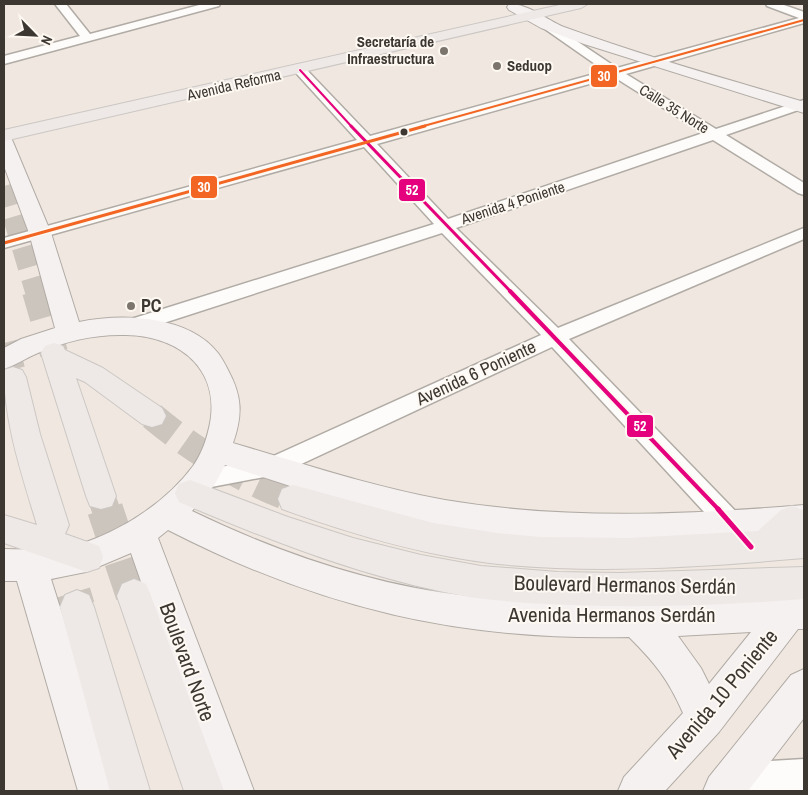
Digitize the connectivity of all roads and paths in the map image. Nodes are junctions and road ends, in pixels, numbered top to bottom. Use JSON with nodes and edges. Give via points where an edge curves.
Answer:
{"nodes":[{"id":1,"x":60,"y":4,"type":"edge"},
{"id":2,"x":215,"y":4,"type":"edge"},
{"id":3,"x":590,"y":4,"type":"edge"},
{"id":4,"x":771,"y":4,"type":"edge"},
{"id":5,"x":188,"y":7,"type":"edge"},
{"id":6,"x":549,"y":7,"type":"edge"},
{"id":7,"x":524,"y":9,"type":"edge"},
{"id":8,"x":582,"y":10,"type":"edge"},
{"id":9,"x":804,"y":16,"type":"edge"},
{"id":10,"x":804,"y":20,"type":"edge"},
{"id":11,"x":546,"y":26,"type":"junction"},
{"id":12,"x":87,"y":37,"type":"junction"},
{"id":13,"x":373,"y":46,"type":"junction"},
{"id":14,"x":672,"y":56,"type":"junction"},
{"id":15,"x":4,"y":60,"type":"edge"},
{"id":16,"x":653,"y":61,"type":"junction"},
{"id":17,"x":300,"y":70,"type":"junction"},
{"id":18,"x":616,"y":72,"type":"junction"},
{"id":19,"x":803,"y":103,"type":"edge"},
{"id":20,"x":4,"y":124,"type":"edge"},
{"id":21,"x":716,"y":135,"type":"junction"},
{"id":22,"x":4,"y":136,"type":"edge"},
{"id":23,"x":4,"y":142,"type":"edge"},
{"id":24,"x":365,"y":142,"type":"junction"},
{"id":25,"x":804,"y":190,"type":"edge"},
{"id":26,"x":444,"y":226,"type":"junction"},
{"id":27,"x":40,"y":233,"type":"junction"},
{"id":28,"x":804,"y":233,"type":"edge"},
{"id":29,"x":4,"y":243,"type":"edge"},
{"id":30,"x":135,"y":325,"type":"junction"},
{"id":31,"x":555,"y":337,"type":"junction"},
{"id":32,"x":60,"y":347,"type":"junction"},
{"id":33,"x":7,"y":373,"type":"edge"},
{"id":34,"x":152,"y":416,"type":"tunnel mouth"},
{"id":35,"x":217,"y":450,"type":"junction"},
{"id":36,"x":272,"y":467,"type":"junction"},
{"id":37,"x":101,"y":496,"type":"tunnel mouth"},
{"id":38,"x":293,"y":499,"type":"tunnel mouth"},
{"id":39,"x":174,"y":505,"type":"junction"},
{"id":40,"x":53,"y":525,"type":"tunnel mouth"},
{"id":41,"x":800,"y":527,"type":"edge"},
{"id":42,"x":4,"y":529,"type":"edge"},
{"id":43,"x":750,"y":539,"type":"junction"},
{"id":44,"x":87,"y":557,"type":"junction"},
{"id":45,"x":17,"y":566,"type":"edge"},
{"id":46,"x":134,"y":596,"type":"tunnel mouth"},
{"id":47,"x":800,"y":601,"type":"edge"},
{"id":48,"x":77,"y":607,"type":"tunnel mouth"},
{"id":49,"x":636,"y":619,"type":"junction"},
{"id":50,"x":804,"y":688,"type":"edge"},
{"id":51,"x":705,"y":718,"type":"junction"},
{"id":52,"x":804,"y":775,"type":"edge"},
{"id":53,"x":728,"y":785,"type":"edge"},
{"id":54,"x":98,"y":791,"type":"edge"},
{"id":55,"x":130,"y":791,"type":"edge"},
{"id":56,"x":204,"y":791,"type":"edge"},
{"id":57,"x":234,"y":791,"type":"edge"},
{"id":58,"x":638,"y":791,"type":"edge"}],
"edges":[{"from":1,"to":12,"type":"street"},
{"from":2,"to":5,"type":"street"},
{"from":3,"to":8,"type":"main road"},
{"from":4,"to":9,"type":"street"},
{"from":5,"to":12,"type":"street"},
{"from":6,"to":7,"type":"main road","name":"Avenida Reforma"},
{"from":6,"to":8,"type":"main road","name":"Avenida Reforma"},
{"from":6,"to":14,"type":"main road","via":[[615,38]]},
{"from":7,"to":11,"type":"main road"},
{"from":7,"to":13,"type":"main road","name":"Avenida Reforma"},
{"from":10,"to":14,"type":"street"},
{"from":11,"to":16,"type":"main road"},
{"from":11,"to":18,"type":"street","name":"Calle 35 Norte"},
{"from":12,"to":15,"type":"street"},
{"from":13,"to":17,"type":"main road","name":"Avenida Reforma"},
{"from":13,"to":20,"type":"main road","name":"Avenida Reforma"},
{"from":14,"to":16,"type":"street"},
{"from":14,"to":19,"type":"main road"},
{"from":16,"to":18,"type":"street"},
{"from":16,"to":19,"type":"main road"},
{"from":17,"to":22,"type":"main road","name":"Avenida Reforma"},
{"from":17,"to":24,"type":"street"},
{"from":18,"to":21,"type":"street","name":"Calle 35 Norte"},
{"from":18,"to":24,"type":"street"},
{"from":19,"to":21,"type":"street","name":"Avenida 4 Poniente"},
{"from":21,"to":25,"type":"street","name":"Calle 35 Norte"},
{"from":21,"to":26,"type":"street","name":"Avenida 4 Poniente"},
{"from":23,"to":27,"type":"main road"},
{"from":24,"to":26,"type":"street"},
{"from":24,"to":27,"type":"street"},
{"from":26,"to":30,"type":"street","name":"Avenida 4 Poniente"},
{"from":26,"to":31,"type":"street"},
{"from":27,"to":29,"type":"street"},
{"from":27,"to":32,"type":"main road"},
{"from":28,"to":31,"type":"street","name":"Avenida 6 Poniente"},
{"from":30,"to":32,"type":"main road","via":[[103,325]]},
{"from":30,"to":35,"type":"main road","via":[[167,332],[193,345],[213,364],[224,388],[226,418]]},
{"from":31,"to":36,"type":"street","name":"Avenida 6 Poniente"},
{"from":31,"to":43,"type":"street"},
{"from":32,"to":33,"type":"main road","via":[[42,340]]},
{"from":32,"to":34,"type":"main road"},
{"from":32,"to":37,"type":"main road"},
{"from":33,"to":40,"type":"main road"},
{"from":35,"to":36,"type":"main road"},
{"from":35,"to":39,"type":"main road"},
{"from":36,"to":39,"type":"street","name":"Avenida 6 Poniente"},
{"from":36,"to":43,"type":"main road","via":[[400,504],[486,519],[570,527],[659,527]]},
{"from":38,"to":43,"type":"main road","name":"Boulevard Hermanos Serdán","via":[[370,523],[454,542],[516,550],[584,553],[710,550]]},
{"from":39,"to":44,"type":"main road"},
{"from":39,"to":47,"type":"main road","name":"Boulevard Hermanos Serdán","via":[[274,528],[368,558],[457,579],[590,590],[713,589]]},
{"from":39,"to":49,"type":"main road","name":"Avenida Hermanos Serdán","via":[[205,534],[252,555],[337,584],[419,605],[496,616]]},
{"from":39,"to":57,"type":"main road","name":"Boulevard Norte"},
{"from":41,"to":43,"type":"main road","name":"Boulevard Hermanos Serdán"},
{"from":42,"to":44,"type":"main road"},
{"from":44,"to":45,"type":"main road"},
{"from":45,"to":54,"type":"main road"},
{"from":46,"to":56,"type":"main road","name":"Boulevard Norte"},
{"from":47,"to":49,"type":"main road","name":"Avenida Hermanos Serdán"},
{"from":47,"to":51,"type":"main road","name":"Avenida 10 Poniente"},
{"from":48,"to":55,"type":"main road"},
{"from":49,"to":51,"type":"main road","via":[[671,654],[688,680]]},
{"from":50,"to":53,"type":"main road"},
{"from":51,"to":58,"type":"main road","name":"Avenida 10 Poniente"},
{"from":52,"to":53,"type":"street"}]}
